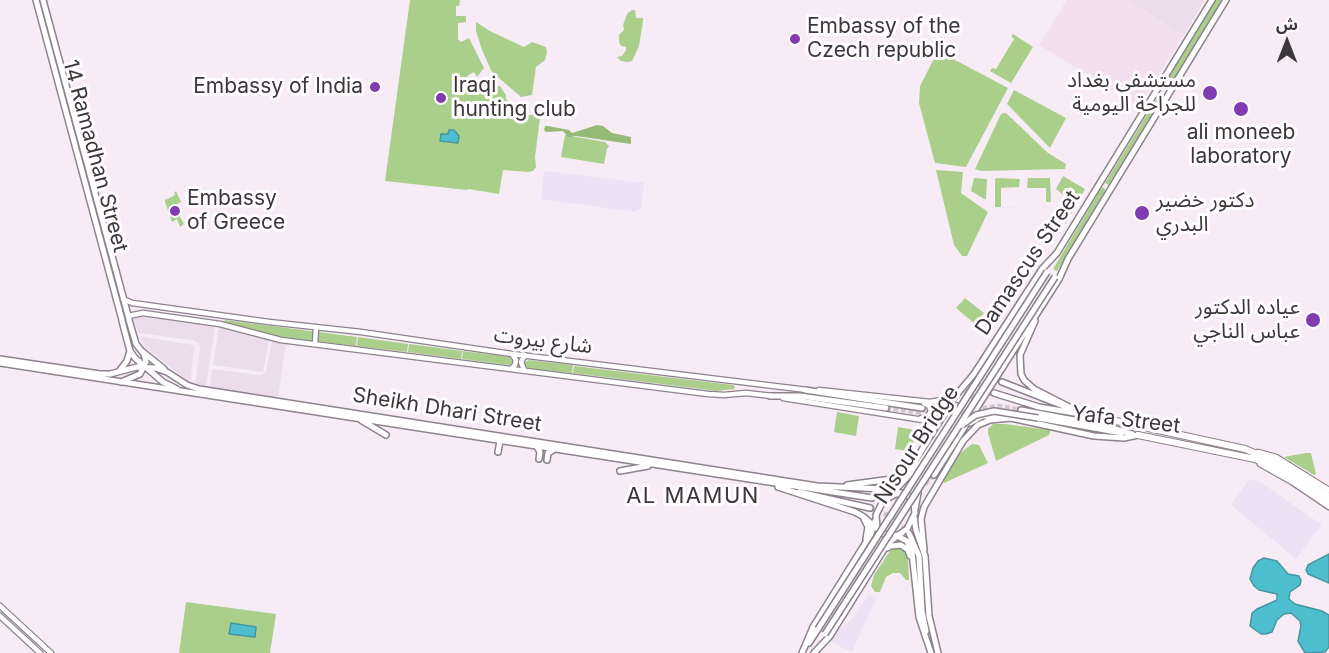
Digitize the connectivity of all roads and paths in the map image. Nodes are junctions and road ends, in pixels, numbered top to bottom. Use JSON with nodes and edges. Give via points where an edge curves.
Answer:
{"nodes":[{"id":1,"x":36,"y":0,"type":"edge"},
{"id":2,"x":43,"y":0,"type":"edge"},
{"id":3,"x":1212,"y":0,"type":"edge"},
{"id":4,"x":1226,"y":0,"type":"edge"},
{"id":5,"x":1164,"y":78,"type":"junction"},
{"id":6,"x":1174,"y":85,"type":"junction"},
{"id":7,"x":1155,"y":92,"type":"junction"},
{"id":8,"x":1164,"y":101,"type":"junction"},
{"id":9,"x":1057,"y":253,"type":"junction"},
{"id":10,"x":1068,"y":259,"type":"junction"},
{"id":11,"x":123,"y":300,"type":"junction"},
{"id":12,"x":160,"y":307,"type":"junction"},
{"id":13,"x":158,"y":315,"type":"junction"},
{"id":14,"x":1036,"y":315,"type":"junction"},
{"id":15,"x":129,"y":318,"type":"junction"},
{"id":16,"x":316,"y":327,"type":"junction"},
{"id":17,"x":315,"y":344,"type":"junction"},
{"id":18,"x":130,"y":351,"type":"junction"},
{"id":19,"x":142,"y":351,"type":"junction"},
{"id":20,"x":512,"y":354,"type":"junction"},
{"id":21,"x":525,"y":355,"type":"junction"},
{"id":22,"x":0,"y":359,"type":"edge"},
{"id":23,"x":0,"y":363,"type":"edge"},
{"id":24,"x":145,"y":367,"type":"junction"},
{"id":25,"x":512,"y":369,"type":"junction"},
{"id":26,"x":524,"y":370,"type":"junction"},
{"id":27,"x":117,"y":372,"type":"junction"},
{"id":28,"x":167,"y":372,"type":"junction"},
{"id":29,"x":744,"y":382,"type":"junction"},
{"id":30,"x":1002,"y":382,"type":"tunnel mouth"},
{"id":31,"x":119,"y":383,"type":"junction"},
{"id":32,"x":805,"y":390,"type":"junction"},
{"id":33,"x":184,"y":392,"type":"junction"},
{"id":34,"x":958,"y":392,"type":"junction"},
{"id":35,"x":743,"y":393,"type":"junction"},
{"id":36,"x":994,"y":393,"type":"tunnel mouth"},
{"id":37,"x":770,"y":396,"type":"junction"},
{"id":38,"x":986,"y":396,"type":"junction"},
{"id":39,"x":916,"y":400,"type":"junction"},
{"id":40,"x":957,"y":406,"type":"tunnel mouth"},
{"id":41,"x":886,"y":408,"type":"tunnel mouth"},
{"id":42,"x":922,"y":408,"type":"tunnel mouth"},
{"id":43,"x":1021,"y":410,"type":"tunnel mouth"},
{"id":44,"x":1079,"y":412,"type":"junction"},
{"id":45,"x":910,"y":417,"type":"junction"},
{"id":46,"x":1098,"y":417,"type":"junction"},
{"id":47,"x":1011,"y":418,"type":"junction"},
{"id":48,"x":360,"y":420,"type":"junction"},
{"id":49,"x":968,"y":424,"type":"junction"},
{"id":50,"x":1135,"y":434,"type":"junction"},
{"id":51,"x":386,"y":435,"type":"dead end"},
{"id":52,"x":952,"y":435,"type":"junction"},
{"id":53,"x":929,"y":437,"type":"junction"},
{"id":54,"x":500,"y":441,"type":"junction"},
{"id":55,"x":536,"y":447,"type":"junction"},
{"id":56,"x":554,"y":450,"type":"junction"},
{"id":57,"x":1248,"y":450,"type":"junction"},
{"id":58,"x":498,"y":452,"type":"dead end"},
{"id":59,"x":1241,"y":455,"type":"junction"},
{"id":60,"x":539,"y":459,"type":"dead end"},
{"id":61,"x":547,"y":460,"type":"dead end"},
{"id":62,"x":919,"y":462,"type":"junction"},
{"id":63,"x":658,"y":466,"type":"junction"},
{"id":64,"x":620,"y":471,"type":"dead end"},
{"id":65,"x":934,"y":475,"type":"tunnel mouth"},
{"id":66,"x":903,"y":480,"type":"junction"},
{"id":67,"x":759,"y":481,"type":"junction"},
{"id":68,"x":829,"y":487,"type":"junction"},
{"id":69,"x":784,"y":489,"type":"junction"},
{"id":70,"x":877,"y":489,"type":"junction"},
{"id":71,"x":1329,"y":490,"type":"edge"},
{"id":72,"x":895,"y":491,"type":"junction"},
{"id":73,"x":905,"y":494,"type":"junction"},
{"id":74,"x":1329,"y":496,"type":"edge"},
{"id":75,"x":872,"y":498,"type":"tunnel mouth"},
{"id":76,"x":885,"y":499,"type":"junction"},
{"id":77,"x":1329,"y":501,"type":"edge"},
{"id":78,"x":1329,"y":507,"type":"edge"},
{"id":79,"x":870,"y":508,"type":"tunnel mouth"},
{"id":80,"x":915,"y":508,"type":"junction"},
{"id":81,"x":859,"y":514,"type":"junction"},
{"id":82,"x":914,"y":517,"type":"junction"},
{"id":83,"x":876,"y":526,"type":"junction"},
{"id":84,"x":901,"y":535,"type":"junction"},
{"id":85,"x":865,"y":544,"type":"junction"},
{"id":86,"x":924,"y":550,"type":"junction"},
{"id":87,"x":882,"y":552,"type":"junction"},
{"id":88,"x":914,"y":566,"type":"junction"},
{"id":89,"x":0,"y":606,"type":"edge"},
{"id":90,"x":0,"y":616,"type":"edge"},
{"id":91,"x":928,"y":645,"type":"junction"},
{"id":92,"x":40,"y":653,"type":"edge"},
{"id":93,"x":51,"y":653,"type":"edge"},
{"id":94,"x":803,"y":653,"type":"edge"},
{"id":95,"x":814,"y":653,"type":"edge"},
{"id":96,"x":931,"y":653,"type":"edge"},
{"id":97,"x":938,"y":653,"type":"edge"}],
"edges":[{"from":1,"to":18,"type":"main road","name":"14 Ramadhan Street"},
{"from":2,"to":11,"type":"main road","name":"14 Ramadhan Street"},
{"from":3,"to":5,"type":"main road","name":"Damascus Street"},
{"from":4,"to":6,"type":"main road","name":"Damascus Street"},
{"from":5,"to":6,"type":"main road","via":[[1165,86]]},
{"from":5,"to":7,"type":"main road","name":"Damascus Street"},
{"from":6,"to":8,"type":"main road","name":"Damascus Street"},
{"from":7,"to":8,"type":"main road","via":[[1163,93]]},
{"from":7,"to":9,"type":"main road","name":"Damascus Street"},
{"from":8,"to":10,"type":"main road","name":"Damascus Street"},
{"from":9,"to":34,"type":"main road","name":"Damascus Street"},
{"from":9,"to":94,"type":"main road","name":"Nisour Bridge","bridge":true},
{"from":10,"to":14,"type":"main road","name":"Damascus Street"},
{"from":10,"to":52,"type":"main road","name":"Nisour Bridge","bridge":true},
{"from":11,"to":12,"type":"main road","name":"شارع بيروت"},
{"from":11,"to":15,"type":"main road","name":"14 Ramadhan Street"},
{"from":12,"to":13,"type":"main road"},
{"from":12,"to":16,"type":"main road","name":"شارع بيروت"},
{"from":13,"to":15,"type":"main road","name":"شارع بيروت","via":[[138,313]]},
{"from":13,"to":17,"type":"main road","name":"شارع بيروت"},
{"from":14,"to":38,"type":"main road","name":"Damascus Street"},
{"from":14,"to":44,"type":"main road","via":[[1020,355],[1021,374],[1034,389]]},
{"from":15,"to":19,"type":"main road","name":"14 Ramadhan Street","via":[[136,344]]},
{"from":16,"to":17,"type":"main road"},
{"from":16,"to":20,"type":"main road","name":"شارع بيروت"},
{"from":17,"to":25,"type":"main road","name":"شارع بيروت"},
{"from":18,"to":24,"type":"main road","name":"14 Ramadhan Street"},
{"from":18,"to":27,"type":"main road"},
{"from":19,"to":24,"type":"main road","name":"14 Ramadhan Street"},
{"from":19,"to":28,"type":"main road"},
{"from":20,"to":21,"type":"main road","name":"شارع بيروت"},
{"from":20,"to":25,"type":"main road","via":[[516,363]]},
{"from":21,"to":26,"type":"main road","via":[[521,362]]},
{"from":21,"to":29,"type":"main road","name":"شارع بيروت"},
{"from":22,"to":27,"type":"main road","name":"Sheikh Dhari Street","via":[[100,374]]},
{"from":23,"to":31,"type":"main road","name":"Sheikh Dhari Street"},
{"from":24,"to":27,"type":"main road","name":"Sheikh Dhari Street"},
{"from":24,"to":28,"type":"main road","name":"Sheikh Dhari Street"},
{"from":24,"to":31,"type":"main road","via":[[138,375]]},
{"from":24,"to":33,"type":"main road","name":"14 Ramadhan Street"},
{"from":25,"to":26,"type":"main road","name":"شارع بيروت"},
{"from":26,"to":35,"type":"main road","name":"شارع بيروت","via":[[708,394]]},
{"from":28,"to":68,"type":"main road","name":"Sheikh Dhari Street","via":[[199,389]]},
{"from":29,"to":32,"type":"main road","name":"شارع بيروت"},
{"from":29,"to":35,"type":"main road"},
{"from":30,"to":44,"type":"main road"},
{"from":31,"to":33,"type":"main road","name":"Sheikh Dhari Street"},
{"from":32,"to":39,"type":"main road","name":"شارع بيروت"},
{"from":32,"to":42,"type":"main road"},
{"from":33,"to":48,"type":"main road","name":"Sheikh Dhari Street"},
{"from":34,"to":39,"type":"main road","name":"شارع بيروت","via":[[940,401]]},
{"from":34,"to":53,"type":"main road","name":"Damascus Street"},
{"from":35,"to":37,"type":"main road","name":"شارع بيروت"},
{"from":36,"to":46,"type":"main road","name":"Yafa Street","via":[[1039,407]]},
{"from":37,"to":41,"type":"main road","via":[[800,396]]},
{"from":37,"to":45,"type":"main road","name":"شارع بيروت"},
{"from":38,"to":49,"type":"main road"},
{"from":38,"to":80,"type":"main road","via":[[957,431],[920,488]]},
{"from":39,"to":45,"type":"main road","via":[[929,406],[930,414],[924,418]]},
{"from":40,"to":62,"type":"main road"},
{"from":43,"to":50,"type":"main road"},
{"from":44,"to":46,"type":"main road"},
{"from":45,"to":53,"type":"main road","via":[[929,423]]},
{"from":46,"to":57,"type":"highway","name":"Yafa Street"},
{"from":47,"to":49,"type":"main road","via":[[987,415]]},
{"from":47,"to":50,"type":"main road","name":"Yafa Street","via":[[1094,436],[1124,438]]},
{"from":47,"to":86,"type":"main road","name":"Yafa Street","via":[[984,422],[963,441],[924,507]]},
{"from":48,"to":51,"type":"main road"},
{"from":48,"to":54,"type":"main road","name":"Sheikh Dhari Street"},
{"from":49,"to":65,"type":"main road"},
{"from":50,"to":52,"type":"main road","bridge":true,"via":[[988,411],[971,418]]},
{"from":50,"to":59,"type":"highway","name":"Yafa Street"},
{"from":52,"to":95,"type":"main road","name":"Nisour Bridge","bridge":true},
{"from":53,"to":62,"type":"main road","name":"Damascus Street"},
{"from":54,"to":55,"type":"main road","name":"Sheikh Dhari Street"},
{"from":54,"to":58,"type":"main road"},
{"from":55,"to":56,"type":"main road","name":"Sheikh Dhari Street"},
{"from":55,"to":60,"type":"main road"},
{"from":56,"to":61,"type":"main road","via":[[548,453]]},
{"from":56,"to":63,"type":"main road","name":"Sheikh Dhari Street"},
{"from":57,"to":71,"type":"main road","via":[[1276,457]]},
{"from":57,"to":74,"type":"highway","name":"Yafa Street","via":[[1278,463]]},
{"from":59,"to":77,"type":"highway","name":"Yafa Street","via":[[1280,470]]},
{"from":59,"to":78,"type":"main road","via":[[1286,478]]},
{"from":62,"to":66,"type":"main road"},
{"from":62,"to":66,"type":"main road"},
{"from":63,"to":64,"type":"main road"},
{"from":63,"to":67,"type":"main road","name":"Sheikh Dhari Street"},
{"from":66,"to":68,"type":"main road"},
{"from":66,"to":70,"type":"main road","via":[[893,488]]},
{"from":66,"to":72,"type":"main road"},
{"from":67,"to":69,"type":"main road","name":"Sheikh Dhari Street"},
{"from":67,"to":75,"type":"main road","name":"Sheikh Dhari Street"},
{"from":68,"to":70,"type":"main road","name":"Sheikh Dhari Street"},
{"from":69,"to":79,"type":"main road"},
{"from":69,"to":81,"type":"main road","name":"Sheikh Dhari Street"},
{"from":70,"to":72,"type":"main road","name":"Sheikh Dhari Street"},
{"from":72,"to":73,"type":"main road","name":"Sheikh Dhari Street"},
{"from":72,"to":76,"type":"main road"},
{"from":73,"to":76,"type":"main road"},
{"from":73,"to":80,"type":"main road"},
{"from":76,"to":83,"type":"main road","via":[[877,510]]},
{"from":80,"to":82,"type":"main road"},
{"from":81,"to":83,"type":"main road","name":"Sheikh Dhari Street"},
{"from":81,"to":85,"type":"main road","via":[[868,527]]},
{"from":82,"to":84,"type":"main road"},
{"from":82,"to":86,"type":"main road"},
{"from":83,"to":84,"type":"main road","via":[[885,536]]},
{"from":83,"to":85,"type":"main road"},
{"from":84,"to":87,"type":"main road"},
{"from":84,"to":88,"type":"main road"},
{"from":84,"to":91,"type":"main road","via":[[919,556]]},
{"from":85,"to":87,"type":"main road","via":[[872,538],[882,538]]},
{"from":85,"to":94,"type":"main road","via":[[813,627]]},
{"from":86,"to":97,"type":"main road","via":[[929,616]]},
{"from":87,"to":88,"type":"main road","via":[[901,545],[908,550]]},
{"from":87,"to":95,"type":"main road","via":[[830,636]]},
{"from":88,"to":91,"type":"main road","via":[[919,617]]},
{"from":89,"to":93,"type":"main road"},
{"from":90,"to":92,"type":"main road"},
{"from":91,"to":96,"type":"main road"}]}
